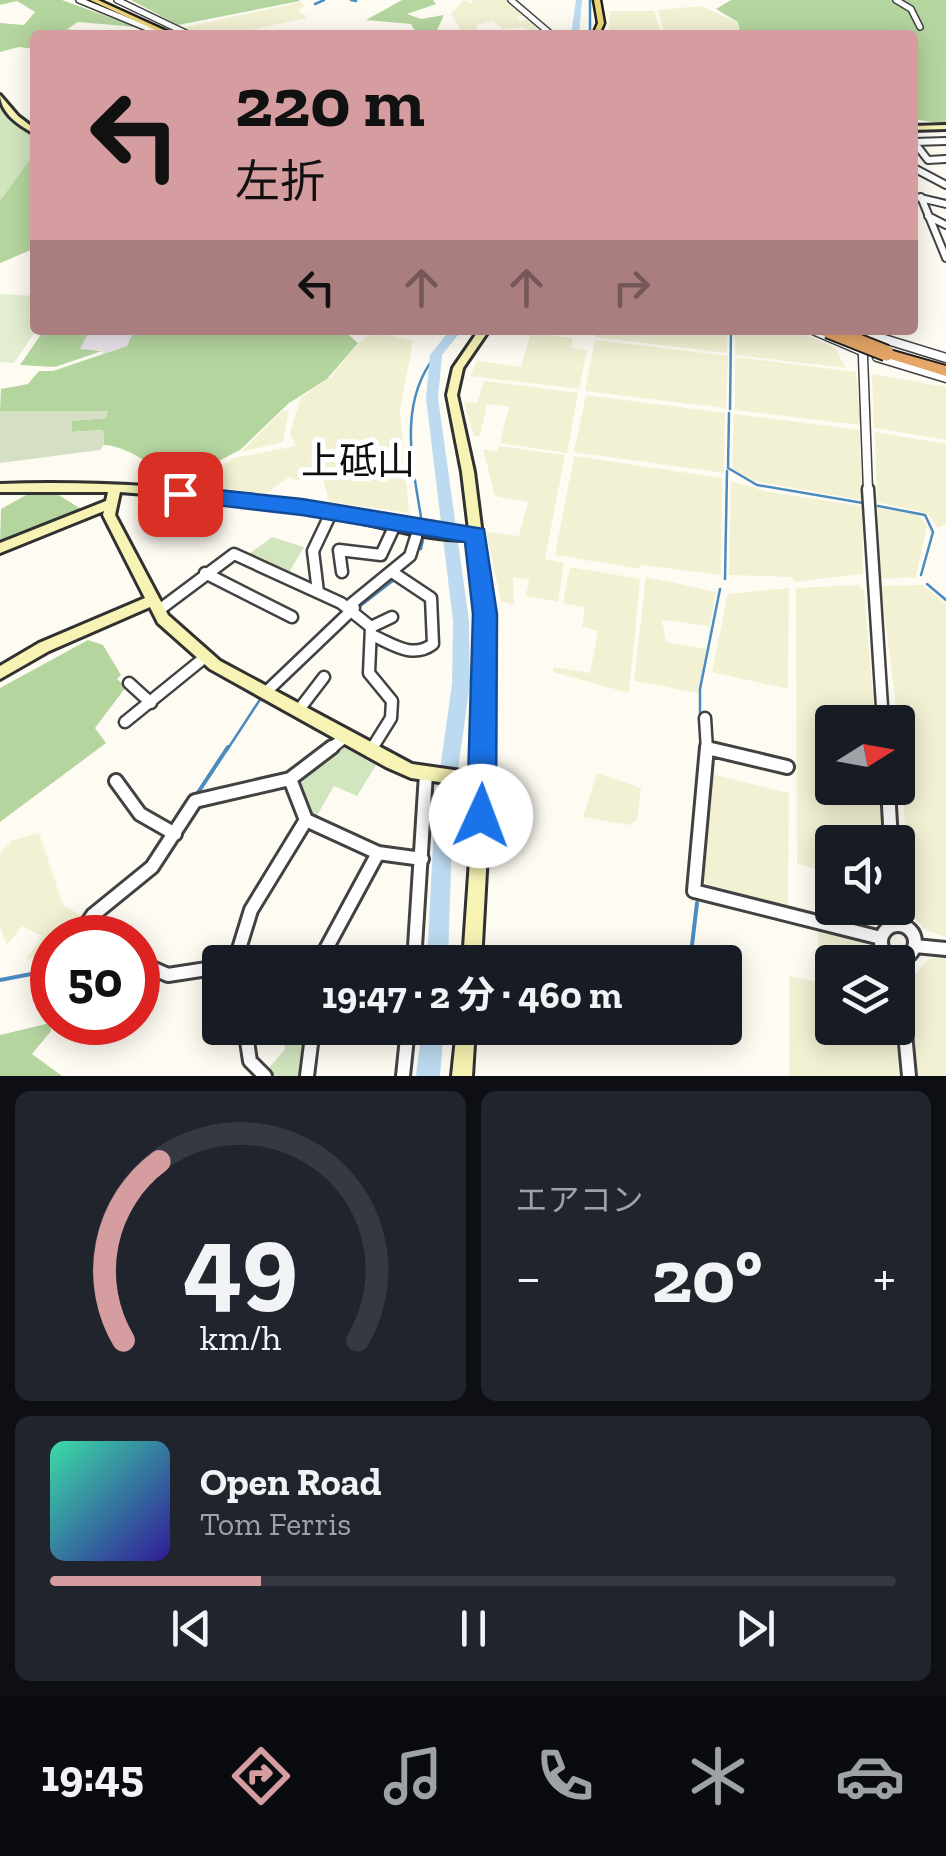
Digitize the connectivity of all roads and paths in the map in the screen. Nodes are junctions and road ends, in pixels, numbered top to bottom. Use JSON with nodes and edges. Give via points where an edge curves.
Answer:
{"nodes":[{"id":1,"x":89,"y":0,"type":"edge"},
{"id":2,"x":117,"y":0,"type":"edge"},
{"id":3,"x":510,"y":0,"type":"edge"},
{"id":4,"x":597,"y":0,"type":"edge"},
{"id":5,"x":896,"y":0,"type":"edge"},
{"id":6,"x":135,"y":18,"type":"junction"},
{"id":7,"x":920,"y":27,"type":"dead end"},
{"id":8,"x":153,"y":30,"type":"edge"},
{"id":9,"x":160,"y":30,"type":"edge"},
{"id":10,"x":180,"y":30,"type":"edge"},
{"id":11,"x":546,"y":30,"type":"edge"},
{"id":12,"x":598,"y":30,"type":"edge"},
{"id":13,"x":0,"y":97,"type":"edge"},
{"id":14,"x":946,"y":127,"type":"edge"},
{"id":15,"x":30,"y":128,"type":"edge"},
{"id":16,"x":918,"y":128,"type":"edge"},
{"id":17,"x":918,"y":142,"type":"edge"},
{"id":18,"x":945,"y":142,"type":"edge"},
{"id":19,"x":918,"y":147,"type":"edge"},
{"id":20,"x":946,"y":159,"type":"edge"},
{"id":21,"x":918,"y":170,"type":"edge"},
{"id":22,"x":946,"y":185,"type":"edge"},
{"id":23,"x":918,"y":196,"type":"edge"},
{"id":24,"x":918,"y":198,"type":"edge"},
{"id":25,"x":946,"y":204,"type":"edge"},
{"id":26,"x":928,"y":216,"type":"junction"},
{"id":27,"x":946,"y":225,"type":"edge"},
{"id":28,"x":946,"y":258,"type":"edge"},
{"id":29,"x":481,"y":335,"type":"edge"},
{"id":30,"x":825,"y":335,"type":"edge"},
{"id":31,"x":841,"y":335,"type":"edge"},
{"id":32,"x":860,"y":335,"type":"edge"},
{"id":33,"x":872,"y":335,"type":"edge"},
{"id":34,"x":862,"y":351,"type":"junction"},
{"id":35,"x":946,"y":358,"type":"edge"},
{"id":36,"x":946,"y":374,"type":"edge"},
{"id":37,"x":0,"y":488,"type":"edge"},
{"id":38,"x":116,"y":488,"type":"junction"},
{"id":39,"x":110,"y":504,"type":"junction"},
{"id":40,"x":332,"y":512,"type":"junction"},
{"id":41,"x":396,"y":523,"type":"junction"},
{"id":42,"x":473,"y":536,"type":"junction"},
{"id":43,"x":416,"y":537,"type":"dead end"},
{"id":44,"x":0,"y":548,"type":"edge"},
{"id":45,"x":342,"y":572,"type":"dead end"},
{"id":46,"x":392,"y":572,"type":"junction"},
{"id":47,"x":205,"y":573,"type":"junction"},
{"id":48,"x":318,"y":592,"type":"junction"},
{"id":49,"x":156,"y":605,"type":"junction"},
{"id":50,"x":352,"y":607,"type":"junction"},
{"id":51,"x":392,"y":617,"type":"dead end"},
{"id":52,"x":292,"y":618,"type":"dead end"},
{"id":53,"x":373,"y":631,"type":"junction"},
{"id":54,"x":204,"y":658,"type":"junction"},
{"id":55,"x":0,"y":673,"type":"edge"},
{"id":56,"x":324,"y":677,"type":"dead end"},
{"id":57,"x":129,"y":683,"type":"dead end"},
{"id":58,"x":265,"y":694,"type":"junction"},
{"id":59,"x":151,"y":703,"type":"junction"},
{"id":60,"x":881,"y":705,"type":"edge"},
{"id":61,"x":298,"y":711,"type":"junction"},
{"id":62,"x":705,"y":718,"type":"dead end"},
{"id":63,"x":125,"y":722,"type":"dead end"},
{"id":64,"x":345,"y":737,"type":"junction"},
{"id":65,"x":707,"y":748,"type":"junction"},
{"id":66,"x":370,"y":752,"type":"junction"},
{"id":67,"x":787,"y":766,"type":"dead end"},
{"id":68,"x":429,"y":774,"type":"junction"},
{"id":69,"x":290,"y":779,"type":"junction"},
{"id":70,"x":475,"y":780,"type":"junction"},
{"id":71,"x":116,"y":781,"type":"dead end"},
{"id":72,"x":306,"y":820,"type":"junction"},
{"id":73,"x":176,"y":834,"type":"junction"},
{"id":74,"x":378,"y":853,"type":"junction"},
{"id":75,"x":422,"y":859,"type":"junction"},
{"id":76,"x":93,"y":915,"type":"edge"},
{"id":77,"x":892,"y":925,"type":"edge"},
{"id":78,"x":897,"y":925,"type":"edge"},
{"id":79,"x":881,"y":938,"type":"junction"},
{"id":80,"x":240,"y":945,"type":"edge"},
{"id":81,"x":328,"y":945,"type":"edge"},
{"id":82,"x":415,"y":945,"type":"edge"},
{"id":83,"x":472,"y":945,"type":"edge"},
{"id":84,"x":884,"y":945,"type":"edge"},
{"id":85,"x":915,"y":945,"type":"edge"},
{"id":86,"x":915,"y":946,"type":"edge"},
{"id":87,"x":946,"y":949,"type":"edge"},
{"id":88,"x":202,"y":970,"type":"edge"},
{"id":89,"x":160,"y":972,"type":"edge"},
{"id":90,"x":247,"y":1045,"type":"edge"},
{"id":91,"x":311,"y":1045,"type":"edge"},
{"id":92,"x":406,"y":1045,"type":"edge"},
{"id":93,"x":465,"y":1045,"type":"edge"},
{"id":94,"x":906,"y":1045,"type":"edge"},
{"id":95,"x":265,"y":1076,"type":"edge"},
{"id":96,"x":308,"y":1076,"type":"edge"},
{"id":97,"x":403,"y":1076,"type":"edge"},
{"id":98,"x":462,"y":1076,"type":"edge"},
{"id":99,"x":909,"y":1076,"type":"edge"}],
"edges":[{"from":1,"to":6,"type":"main road"},
{"from":1,"to":6,"type":"main road"},
{"from":1,"to":8,"type":"street"},
{"from":2,"to":10,"type":"street"},
{"from":3,"to":11,"type":"street"},
{"from":4,"to":12,"type":"main road"},
{"from":5,"to":7,"type":"street","via":[[912,9]]},
{"from":6,"to":9,"type":"main road"},
{"from":13,"to":15,"type":"street"},
{"from":14,"to":16,"type":"street"},
{"from":17,"to":18,"type":"street"},
{"from":19,"to":20,"type":"street","via":[[928,160]]},
{"from":21,"to":22,"type":"street"},
{"from":23,"to":25,"type":"street"},
{"from":24,"to":26,"type":"street"},
{"from":26,"to":27,"type":"street"},
{"from":26,"to":28,"type":"street"},
{"from":29,"to":42,"type":"street","via":[[458,368],[452,395]]},
{"from":30,"to":34,"type":"street"},
{"from":31,"to":36,"type":"highway","bridge":true},
{"from":32,"to":34,"type":"street"},
{"from":33,"to":35,"type":"street"},
{"from":34,"to":36,"type":"street"},
{"from":34,"to":60,"type":"street"},
{"from":37,"to":38,"type":"street"},
{"from":38,"to":39,"type":"street"},
{"from":38,"to":40,"type":"street"},
{"from":39,"to":44,"type":"street"},
{"from":39,"to":49,"type":"street"},
{"from":40,"to":41,"type":"street"},
{"from":40,"to":48,"type":"street","via":[[313,551]]},
{"from":41,"to":42,"type":"street"},
{"from":41,"to":45,"type":"street","via":[[381,555],[339,550]]},
{"from":42,"to":70,"type":"street","via":[[485,614]]},
{"from":43,"to":46,"type":"street","via":[[410,556]]},
{"from":46,"to":50,"type":"street"},
{"from":46,"to":53,"type":"street","via":[[431,598],[433,644],[424,652],[406,651]]},
{"from":47,"to":48,"type":"street","via":[[234,554],[267,575]]},
{"from":47,"to":49,"type":"street"},
{"from":47,"to":52,"type":"street"},
{"from":48,"to":50,"type":"street"},
{"from":49,"to":54,"type":"street"},
{"from":49,"to":55,"type":"street","via":[[44,647]]},
{"from":50,"to":53,"type":"street"},
{"from":50,"to":58,"type":"street"},
{"from":51,"to":53,"type":"street"},
{"from":53,"to":66,"type":"street","via":[[369,673],[392,701],[391,718]]},
{"from":54,"to":58,"type":"street"},
{"from":54,"to":59,"type":"street"},
{"from":56,"to":61,"type":"street"},
{"from":57,"to":59,"type":"street"},
{"from":58,"to":61,"type":"street"},
{"from":59,"to":63,"type":"street"},
{"from":61,"to":64,"type":"street"},
{"from":62,"to":65,"type":"street"},
{"from":64,"to":66,"type":"street"},
{"from":64,"to":69,"type":"street"},
{"from":65,"to":67,"type":"street"},
{"from":65,"to":79,"type":"street","via":[[694,892]]},
{"from":66,"to":68,"type":"street"},
{"from":68,"to":70,"type":"street"},
{"from":68,"to":75,"type":"street"},
{"from":69,"to":72,"type":"street"},
{"from":69,"to":73,"type":"street","via":[[195,802]]},
{"from":70,"to":83,"type":"street"},
{"from":71,"to":73,"type":"street","via":[[128,806]]},
{"from":72,"to":74,"type":"street"},
{"from":72,"to":80,"type":"street","via":[[250,910]]},
{"from":73,"to":76,"type":"street","via":[[152,866]]},
{"from":74,"to":75,"type":"street"},
{"from":74,"to":81,"type":"street"},
{"from":75,"to":82,"type":"street"},
{"from":77,"to":79,"type":"street"},
{"from":78,"to":85,"type":"street"},
{"from":79,"to":84,"type":"street"},
{"from":86,"to":87,"type":"street"},
{"from":88,"to":89,"type":"street"},
{"from":90,"to":95,"type":"street","via":[[250,1061]]},
{"from":91,"to":96,"type":"street"},
{"from":92,"to":97,"type":"street"},
{"from":93,"to":98,"type":"street"},
{"from":94,"to":99,"type":"street"}]}
